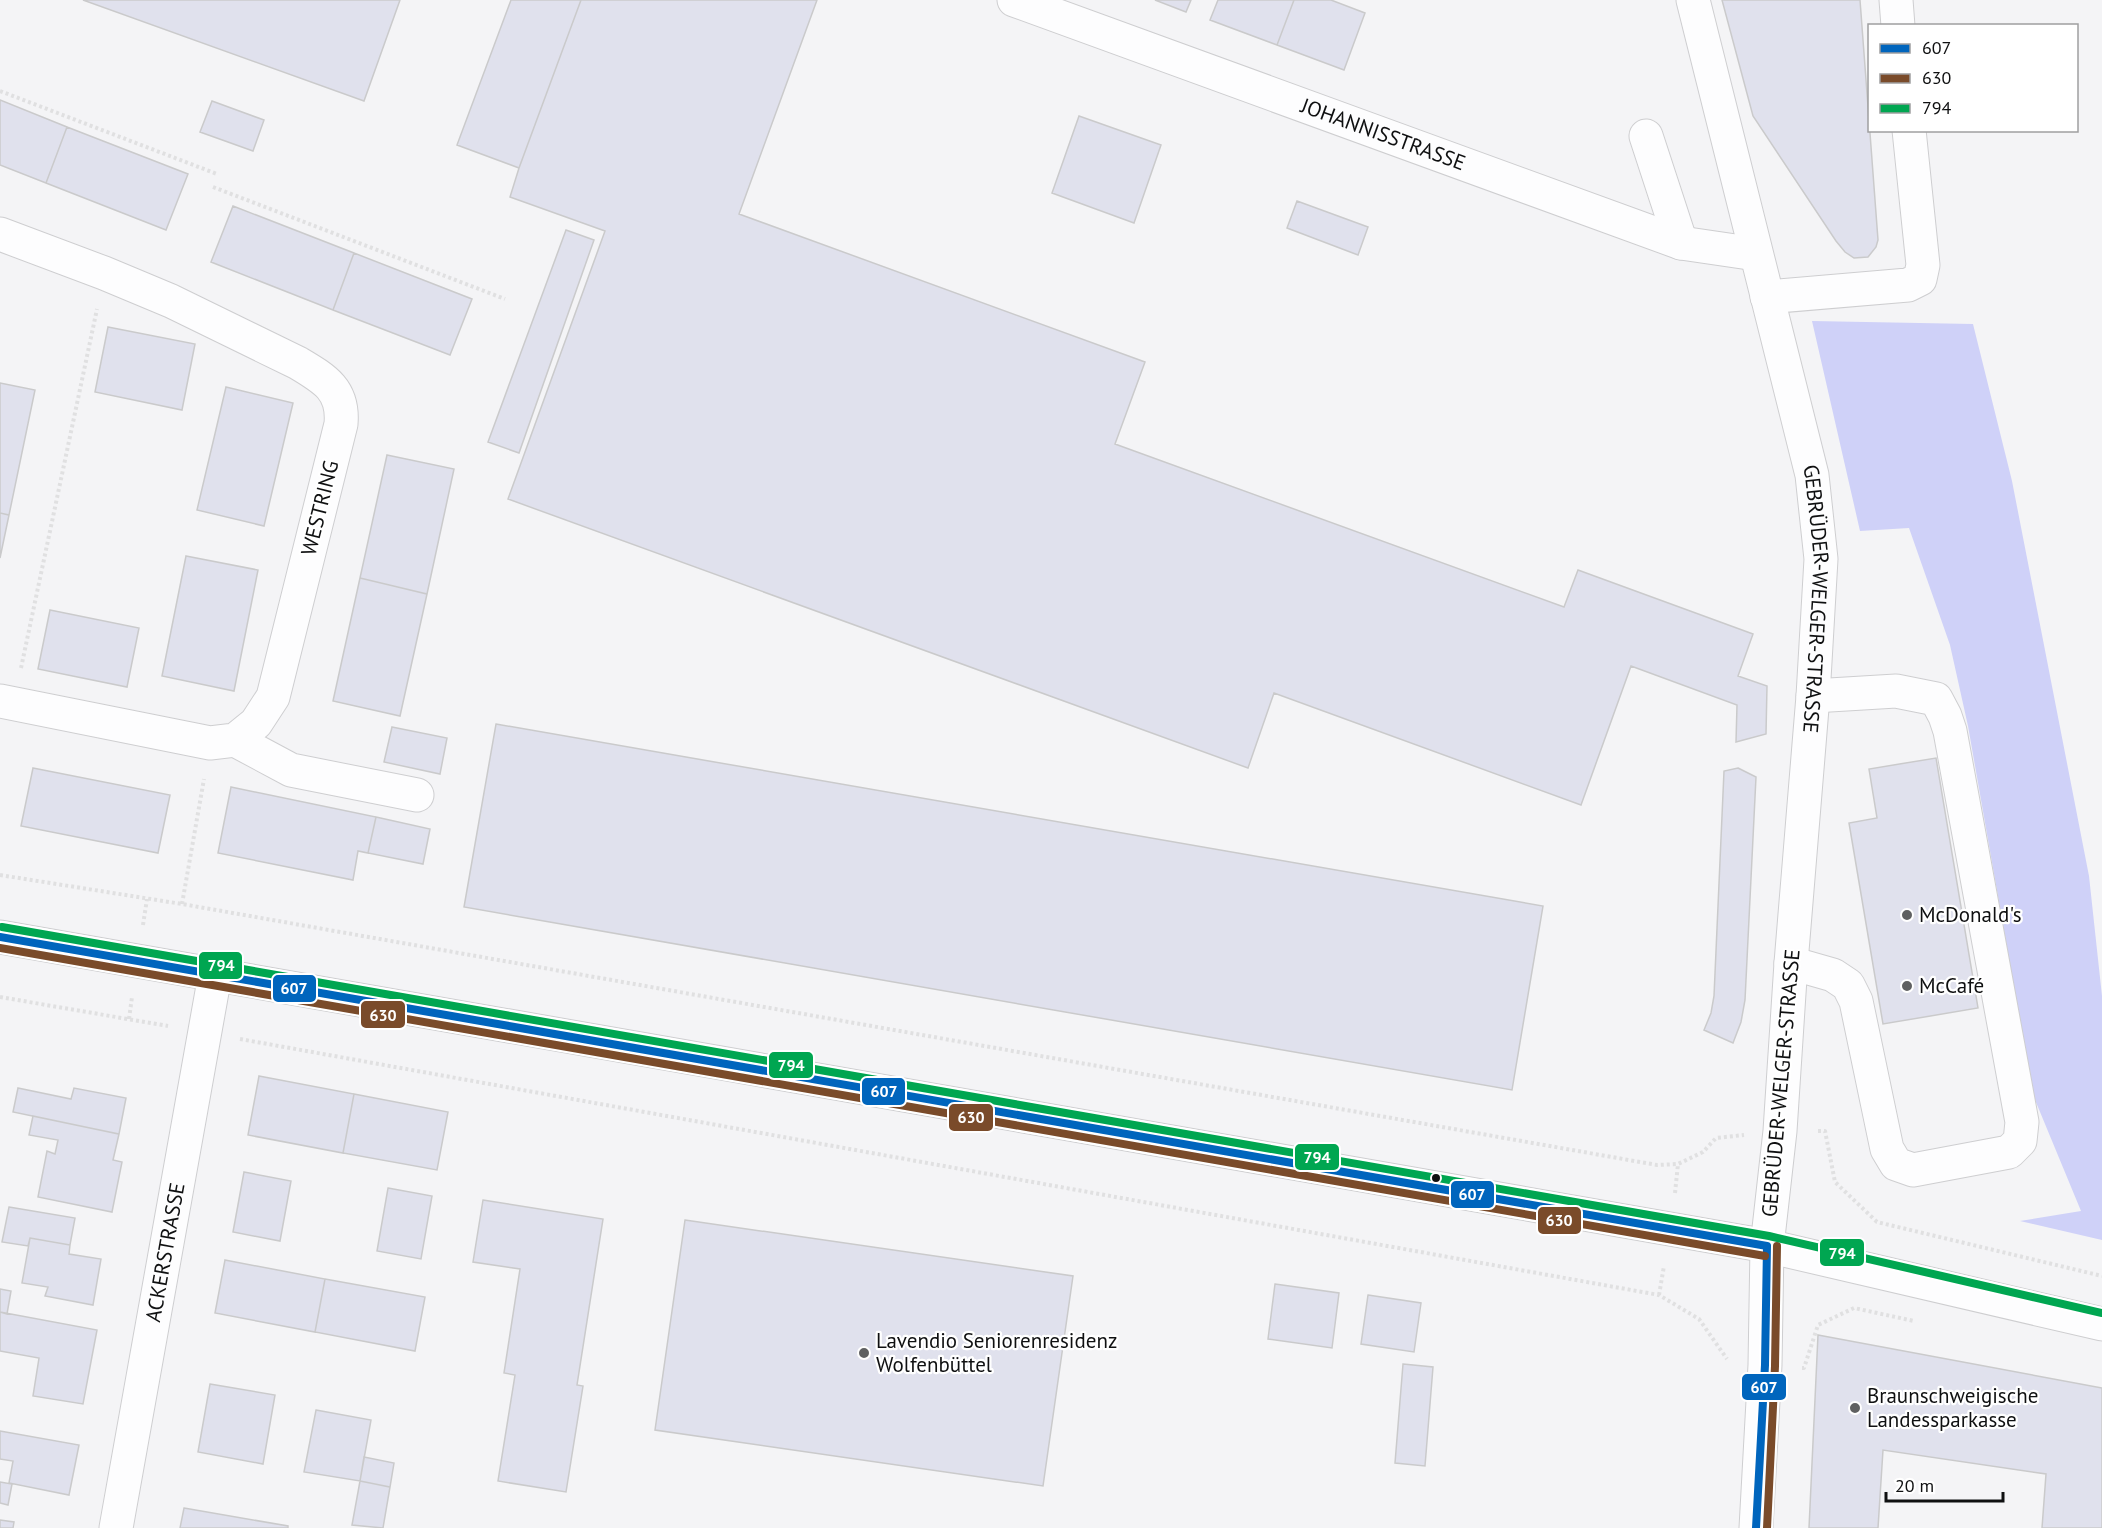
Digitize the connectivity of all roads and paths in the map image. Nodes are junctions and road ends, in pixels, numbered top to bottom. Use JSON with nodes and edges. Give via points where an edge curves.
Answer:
{"nodes":[{"id":1,"x":1014,"y":0,"type":"edge"},
{"id":2,"x":1693,"y":0,"type":"edge"},
{"id":3,"x":1896,"y":0,"type":"edge"},
{"id":4,"x":1898,"y":24,"type":"edge"},
{"id":5,"x":0,"y":91,"type":"edge"},
{"id":6,"x":1909,"y":132,"type":"edge"},
{"id":7,"x":1646,"y":136,"type":"dead end"},
{"id":8,"x":217,"y":174,"type":"dead end"},
{"id":9,"x":213,"y":187,"type":"dead end"},
{"id":10,"x":0,"y":234,"type":"edge"},
{"id":11,"x":1681,"y":243,"type":"junction"},
{"id":12,"x":1756,"y":254,"type":"junction"},
{"id":13,"x":104,"y":273,"type":"junction"},
{"id":14,"x":1767,"y":297,"type":"junction"},
{"id":15,"x":505,"y":299,"type":"dead end"},
{"id":16,"x":1814,"y":696,"type":"junction"},
{"id":17,"x":7,"y":703,"type":"edge"},
{"id":18,"x":222,"y":741,"type":"junction"},
{"id":19,"x":417,"y":795,"type":"dead end"},
{"id":20,"x":0,"y":875,"type":"edge"},
{"id":21,"x":182,"y":904,"type":"junction"},
{"id":22,"x":0,"y":937,"type":"edge"},
{"id":23,"x":1791,"y":963,"type":"junction"},
{"id":24,"x":215,"y":975,"type":"junction"},
{"id":25,"x":0,"y":997,"type":"edge"},
{"id":26,"x":204,"y":1033,"type":"junction"},
{"id":27,"x":1780,"y":1131,"type":"junction"},
{"id":28,"x":1816,"y":1131,"type":"dead end"},
{"id":29,"x":1767,"y":1246,"type":"junction"},
{"id":30,"x":2102,"y":1276,"type":"edge"},
{"id":31,"x":1854,"y":1308,"type":"dead end"},
{"id":32,"x":2091,"y":1321,"type":"edge"},
{"id":33,"x":1728,"y":1362,"type":"dead end"},
{"id":34,"x":1804,"y":1368,"type":"dead end"},
{"id":35,"x":116,"y":1528,"type":"edge"},
{"id":36,"x":1756,"y":1528,"type":"edge"}],
"edges":[{"from":1,"to":11,"type":"main road","name":"JOHANNISSTRASSE"},
{"from":2,"to":12,"type":"main road","name":"GEBRÜDER-WELGER-STRASSE"},
{"from":3,"to":4,"type":"main road"},
{"from":5,"to":8,"type":"path"},
{"from":6,"to":14,"type":"main road","via":[[1923,265],[1920,279],[1908,285]]},
{"from":7,"to":11,"type":"main road"},
{"from":9,"to":15,"type":"path"},
{"from":10,"to":13,"type":"main road","name":"WESTRING"},
{"from":11,"to":12,"type":"main road","name":"JOHANNISSTRASSE"},
{"from":12,"to":14,"type":"main road","name":"GEBRÜDER-WELGER-STRASSE"},
{"from":13,"to":17,"type":"path"},
{"from":13,"to":18,"type":"main road","name":"WESTRING","via":[[298,363],[338,394],[341,424],[273,697],[256,723]]},
{"from":14,"to":16,"type":"main road","name":"GEBRÜDER-WELGER-STRASSE","via":[[1812,475],[1821,559]]},
{"from":16,"to":23,"type":"main road","name":"GEBRÜDER-WELGER-STRASSE"},
{"from":16,"to":23,"type":"main road","via":[[1896,691],[1936,699],[1945,716],[2022,1122],[2020,1141],[2009,1152],[1913,1170],[1896,1164],[1887,1149],[1856,1001],[1848,985],[1833,975]]},
{"from":17,"to":18,"type":"main road"},
{"from":18,"to":19,"type":"main road","via":[[291,770]]},
{"from":18,"to":21,"type":"path"},
{"from":20,"to":21,"type":"path"},
{"from":21,"to":27,"type":"path","via":[[1657,1165],[1678,1164],[1703,1152],[1716,1138]]},
{"from":22,"to":24,"type":"main road"},
{"from":23,"to":27,"type":"main road","name":"GEBRÜDER-WELGER-STRASSE"},
{"from":24,"to":26,"type":"main road","name":"ACKERSTRASSE"},
{"from":24,"to":29,"type":"main road"},
{"from":25,"to":26,"type":"path"},
{"from":26,"to":33,"type":"path","via":[[1659,1295],[1699,1319]]},
{"from":26,"to":35,"type":"main road","name":"ACKERSTRASSE"},
{"from":27,"to":29,"type":"main road","name":"GEBRÜDER-WELGER-STRASSE"},
{"from":28,"to":30,"type":"path","via":[[1825,1131],[1835,1182],[1877,1222]]},
{"from":29,"to":32,"type":"main road"},
{"from":29,"to":36,"type":"main road","name":"GEBRÜDER-WELGER-STRASSE"},
{"from":31,"to":34,"type":"path","via":[[1818,1325]]}]}
